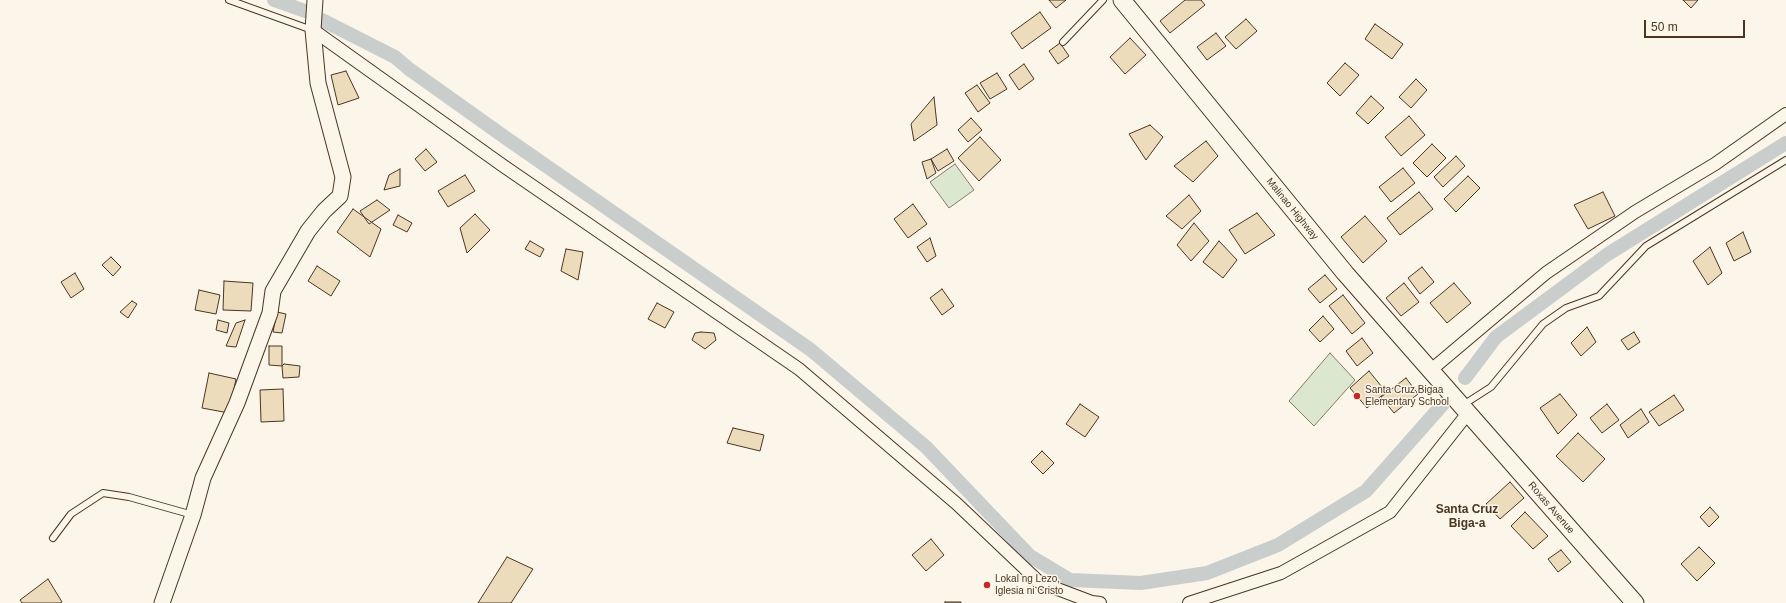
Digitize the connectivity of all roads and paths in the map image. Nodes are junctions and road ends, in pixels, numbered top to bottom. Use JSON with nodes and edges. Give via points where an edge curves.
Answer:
{"nodes":[{"id":1,"x":229,"y":0,"type":"edge"},
{"id":2,"x":315,"y":0,"type":"edge"},
{"id":3,"x":1103,"y":0,"type":"edge"},
{"id":4,"x":1122,"y":0,"type":"edge"},
{"id":5,"x":313,"y":30,"type":"junction"},
{"id":6,"x":1063,"y":42,"type":"dead end"},
{"id":7,"x":1786,"y":114,"type":"edge"},
{"id":8,"x":1786,"y":160,"type":"edge"},
{"id":9,"x":1430,"y":370,"type":"junction"},
{"id":10,"x":1465,"y":410,"type":"junction"},
{"id":11,"x":193,"y":515,"type":"junction"},
{"id":12,"x":53,"y":538,"type":"dead end"},
{"id":13,"x":162,"y":603,"type":"edge"},
{"id":14,"x":1100,"y":603,"type":"edge"},
{"id":15,"x":1189,"y":603,"type":"edge"},
{"id":16,"x":1635,"y":603,"type":"edge"}],
"edges":[{"from":1,"to":5,"type":"lane"},
{"from":2,"to":5,"type":"street"},
{"from":3,"to":6,"type":"lane"},
{"from":4,"to":9,"type":"main road","name":"Malinao Highway","via":[[1344,273]]},
{"from":5,"to":11,"type":"street","via":[[318,83],[343,177],[340,196],[308,231],[273,292],[270,313],[237,403],[204,478]]},
{"from":5,"to":14,"type":"street","via":[[502,165],[798,369],[957,504],[1039,582]]},
{"from":7,"to":9,"type":"street","via":[[1715,164],[1635,212],[1546,273]]},
{"from":8,"to":10,"type":"lane","via":[[1646,246],[1598,296],[1566,308],[1543,324],[1491,387]]},
{"from":9,"to":10,"type":"main road","name":"Malinao Highway"},
{"from":10,"to":15,"type":"street","via":[[1390,512],[1281,573]]},
{"from":10,"to":16,"type":"main road","name":"Roxas Avenue"},
{"from":11,"to":12,"type":"lane","via":[[129,497],[103,493],[71,514]]},
{"from":11,"to":13,"type":"street"}]}
